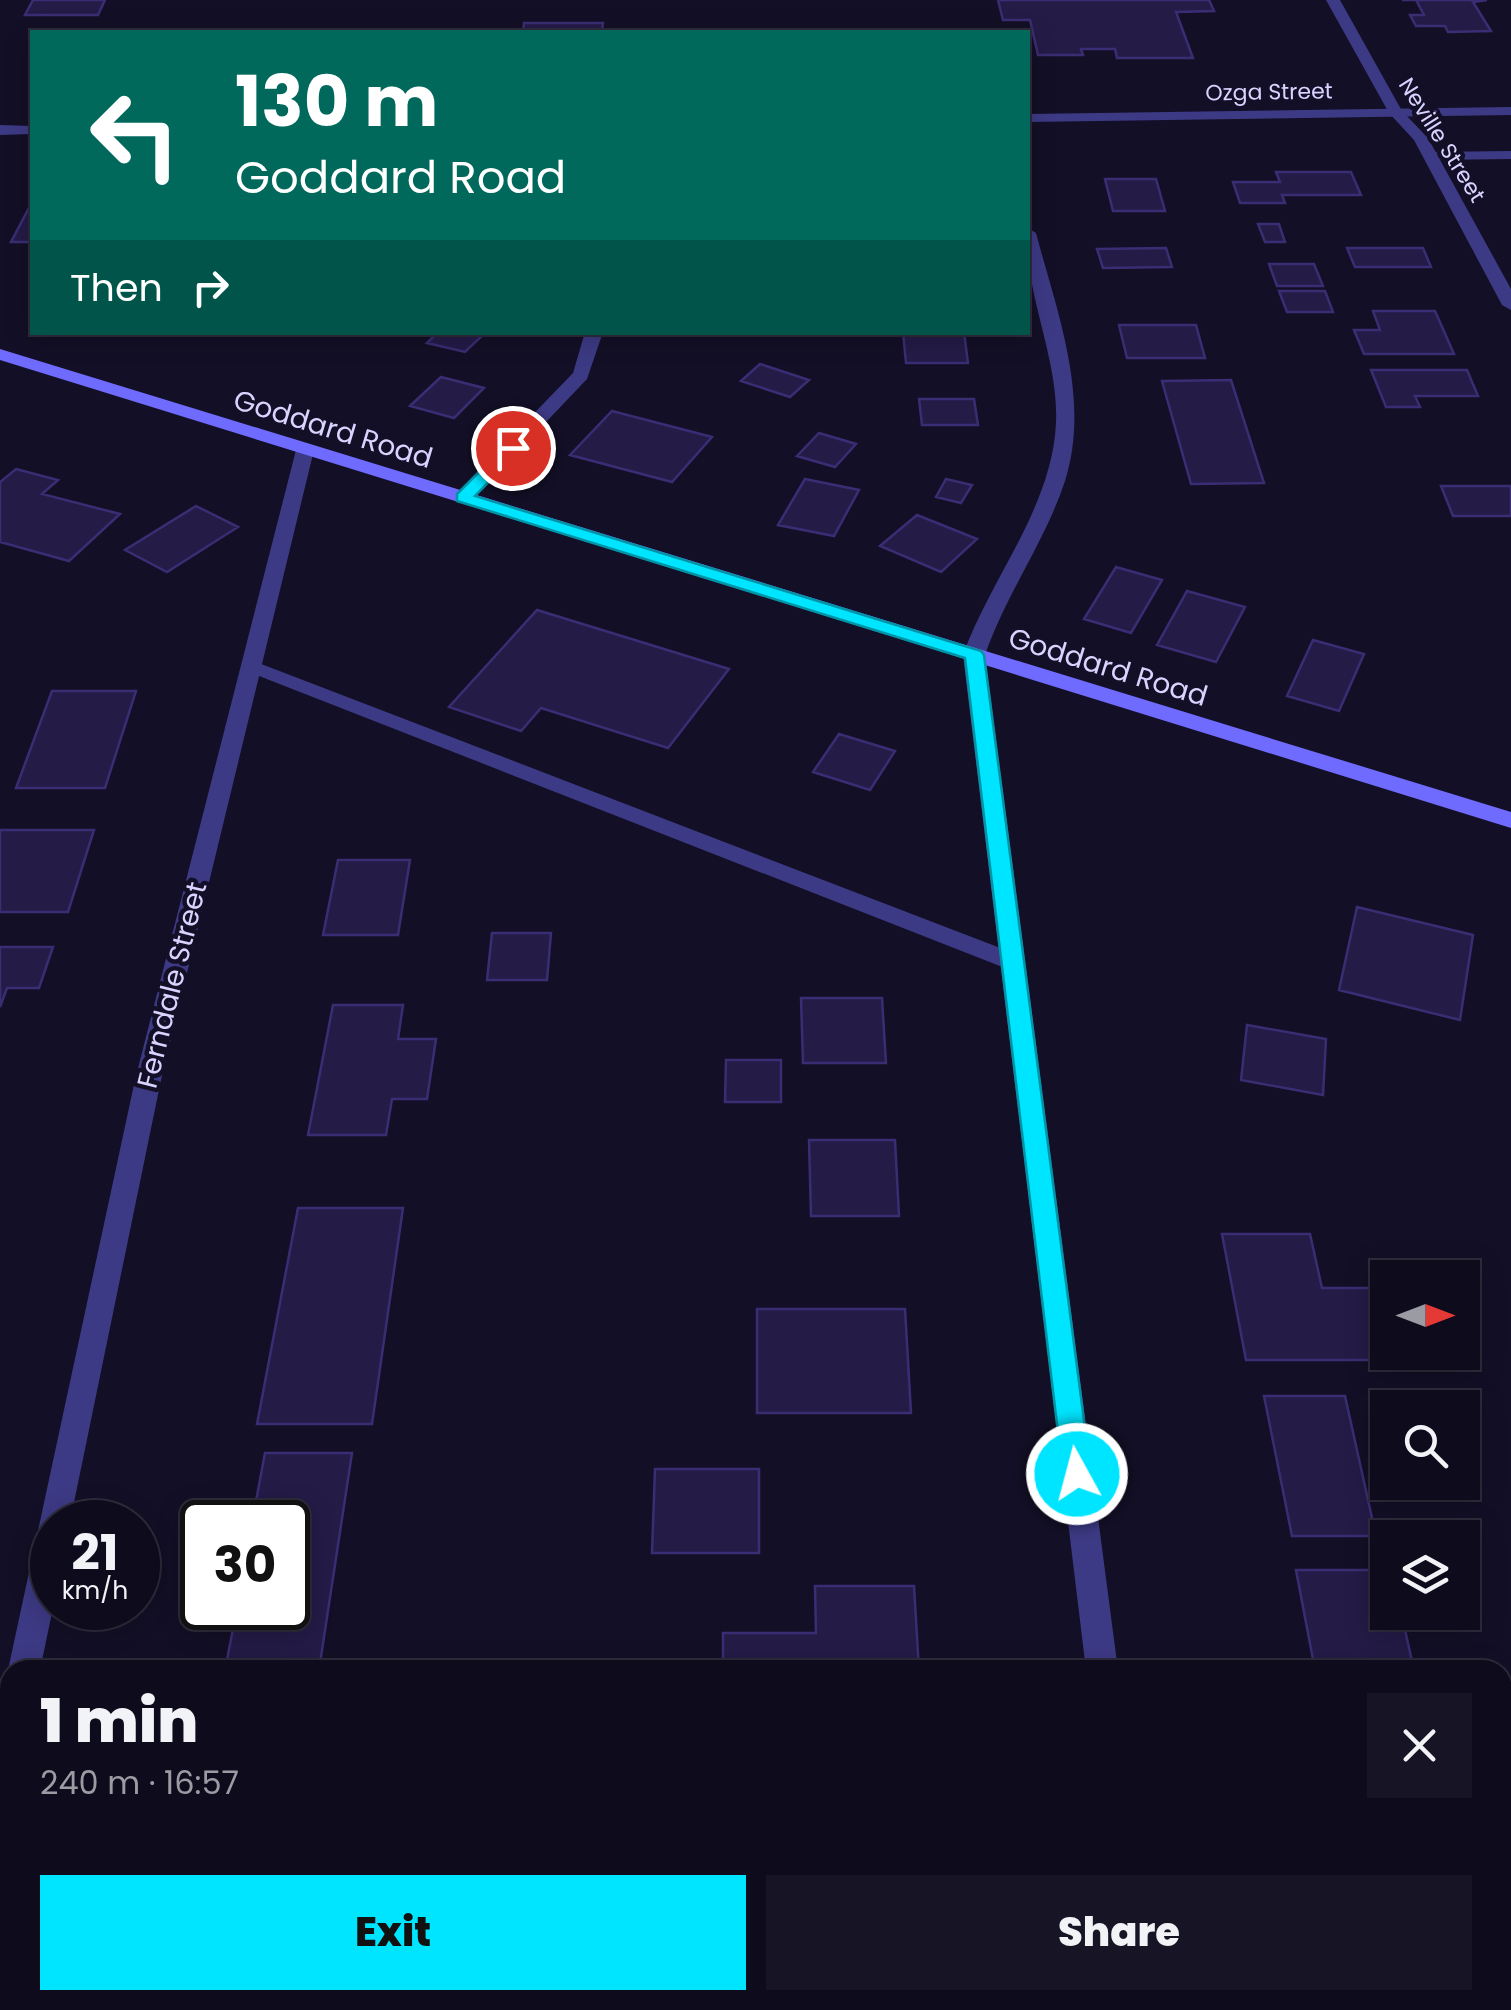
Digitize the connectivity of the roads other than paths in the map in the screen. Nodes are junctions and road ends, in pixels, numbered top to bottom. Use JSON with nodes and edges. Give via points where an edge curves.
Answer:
{"nodes":[{"id":1,"x":1332,"y":0,"type":"edge"},
{"id":2,"x":1511,"y":112,"type":"edge"},
{"id":3,"x":1396,"y":113,"type":"junction"},
{"id":4,"x":1030,"y":118,"type":"edge"},
{"id":5,"x":0,"y":130,"type":"edge"},
{"id":6,"x":30,"y":130,"type":"edge"},
{"id":7,"x":1511,"y":155,"type":"edge"},
{"id":8,"x":1430,"y":156,"type":"junction"},
{"id":9,"x":1030,"y":242,"type":"edge"},
{"id":10,"x":1511,"y":305,"type":"edge"},
{"id":11,"x":593,"y":335,"type":"edge"},
{"id":12,"x":0,"y":354,"type":"edge"},
{"id":13,"x":304,"y":450,"type":"junction"},
{"id":14,"x":463,"y":498,"type":"junction"},
{"id":15,"x":974,"y":655,"type":"junction"},
{"id":16,"x":251,"y":666,"type":"junction"},
{"id":17,"x":1511,"y":820,"type":"edge"},
{"id":18,"x":1013,"y":962,"type":"junction"},
{"id":19,"x":60,"y":1500,"type":"edge"},
{"id":20,"x":32,"y":1630,"type":"edge"},
{"id":21,"x":26,"y":1660,"type":"edge"},
{"id":22,"x":1101,"y":1660,"type":"edge"}],
"edges":[{"from":1,"to":3,"type":"street","name":"Neville Street"},
{"from":2,"to":3,"type":"street","name":"Ozga Street"},
{"from":3,"to":4,"type":"street","name":"Ozga Street"},
{"from":3,"to":8,"type":"street","name":"Neville Street"},
{"from":5,"to":6,"type":"street"},
{"from":7,"to":8,"type":"lane"},
{"from":8,"to":10,"type":"street","name":"Neville Street"},
{"from":9,"to":15,"type":"street","via":[[1061,376],[1064,448]]},
{"from":11,"to":14,"type":"street","via":[[581,375]]},
{"from":12,"to":13,"type":"main road","name":"Goddard Road"},
{"from":13,"to":14,"type":"main road","name":"Goddard Road"},
{"from":13,"to":16,"type":"street","name":"Ferndale Street"},
{"from":14,"to":15,"type":"main road","name":"Goddard Road"},
{"from":15,"to":17,"type":"main road","name":"Goddard Road"},
{"from":15,"to":18,"type":"street"},
{"from":16,"to":18,"type":"lane"},
{"from":16,"to":19,"type":"street","name":"Ferndale Street","via":[[148,1080]]},
{"from":18,"to":22,"type":"street"},
{"from":20,"to":21,"type":"street"}]}
